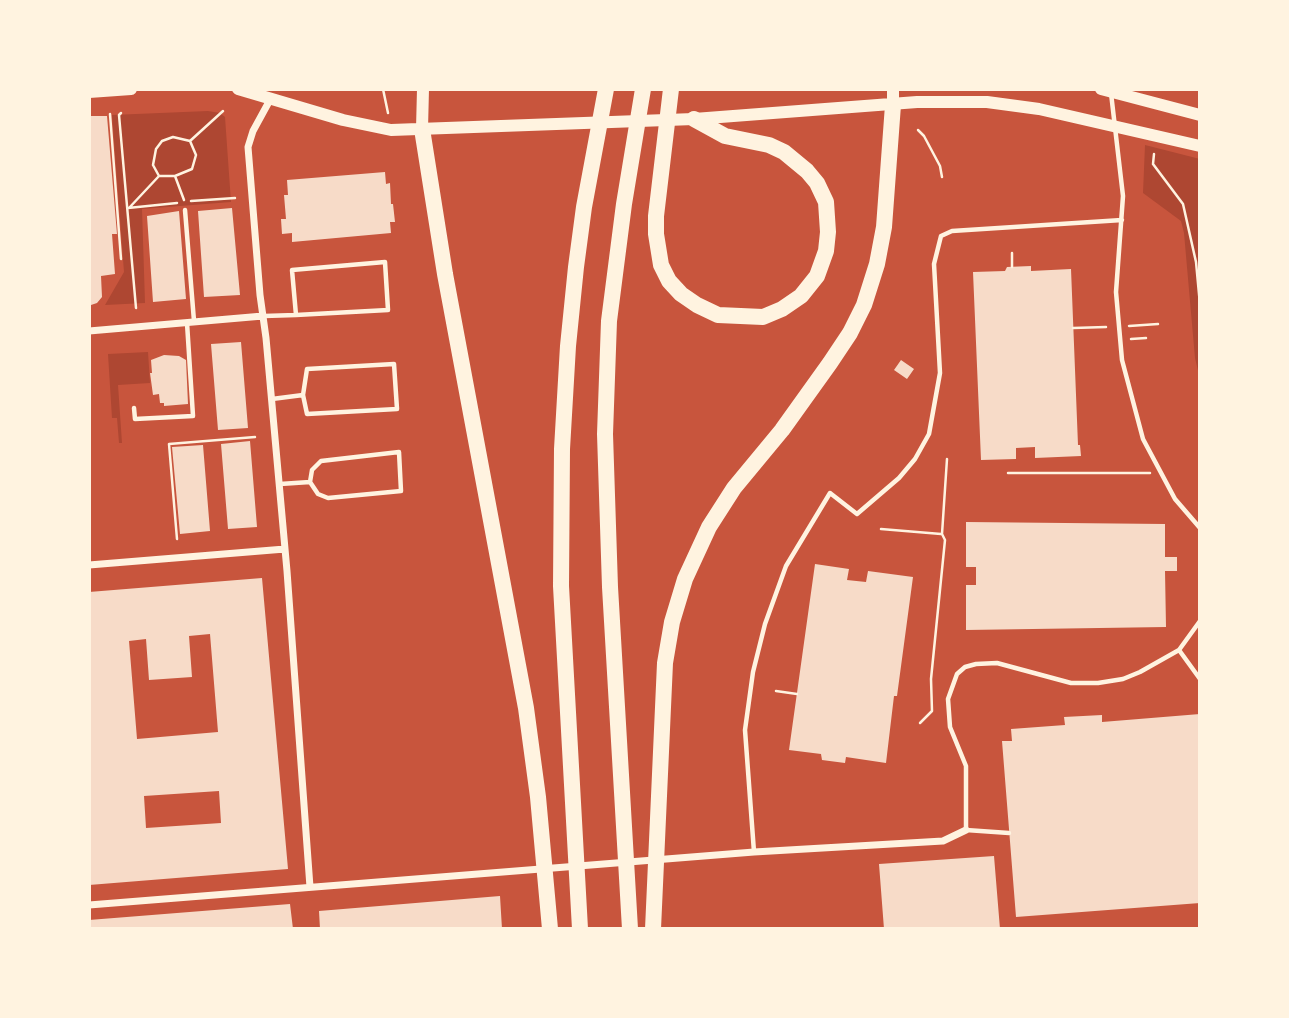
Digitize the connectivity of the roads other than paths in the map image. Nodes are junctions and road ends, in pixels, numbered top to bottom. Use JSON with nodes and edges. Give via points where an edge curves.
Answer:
{"nodes":[{"id":1,"x":131,"y":89,"type":"edge"},
{"id":2,"x":238,"y":89,"type":"edge"},
{"id":3,"x":423,"y":89,"type":"edge"},
{"id":4,"x":606,"y":89,"type":"edge"},
{"id":5,"x":643,"y":89,"type":"edge"},
{"id":6,"x":671,"y":89,"type":"edge"},
{"id":7,"x":1106,"y":90,"type":"edge"},
{"id":8,"x":89,"y":93,"type":"edge"},
{"id":9,"x":273,"y":94,"type":"edge"},
{"id":10,"x":893,"y":97,"type":"edge"},
{"id":11,"x":1200,"y":115,"type":"edge"},
{"id":12,"x":694,"y":119,"type":"junction"},
{"id":13,"x":1116,"y":126,"type":"junction"},
{"id":14,"x":422,"y":129,"type":"junction"},
{"id":15,"x":1200,"y":146,"type":"edge"},
{"id":16,"x":184,"y":210,"type":"dead end"},
{"id":17,"x":1122,"y":220,"type":"junction"},
{"id":18,"x":296,"y":315,"type":"junction"},
{"id":19,"x":263,"y":316,"type":"junction"},
{"id":20,"x":191,"y":323,"type":"junction"},
{"id":21,"x":89,"y":331,"type":"edge"},
{"id":22,"x":303,"y":395,"type":"junction"},
{"id":23,"x":272,"y":399,"type":"junction"},
{"id":24,"x":134,"y":408,"type":"dead end"},
{"id":25,"x":310,"y":482,"type":"junction"},
{"id":26,"x":279,"y":484,"type":"junction"},
{"id":27,"x":1200,"y":528,"type":"edge"},
{"id":28,"x":285,"y":549,"type":"junction"},
{"id":29,"x":89,"y":565,"type":"edge"},
{"id":30,"x":1200,"y":621,"type":"edge"},
{"id":31,"x":1179,"y":650,"type":"junction"},
{"id":32,"x":1200,"y":679,"type":"edge"},
{"id":33,"x":966,"y":830,"type":"junction"},
{"id":34,"x":1009,"y":833,"type":"dead end"},
{"id":35,"x":754,"y":852,"type":"junction"},
{"id":36,"x":310,"y":887,"type":"junction"},
{"id":37,"x":89,"y":905,"type":"edge"},
{"id":38,"x":550,"y":929,"type":"edge"},
{"id":39,"x":580,"y":929,"type":"edge"},
{"id":40,"x":629,"y":929,"type":"edge"},
{"id":41,"x":653,"y":929,"type":"edge"}],
"edges":[{"from":1,"to":8,"type":"main road"},
{"from":2,"to":9,"type":"main road"},
{"from":3,"to":14,"type":"main road"},
{"from":4,"to":39,"type":"highway","via":[[584,207],[562,449],[560,546]]},
{"from":5,"to":40,"type":"highway","via":[[609,321],[605,434]]},
{"from":6,"to":12,"type":"highway","via":[[656,234],[657,251],[669,281],[689,300],[718,315],[763,317],[801,296],[817,276],[826,251],[826,202],[807,171],[784,152],[725,136]]},
{"from":7,"to":11,"type":"main road"},
{"from":7,"to":13,"type":"lane"},
{"from":9,"to":14,"type":"main road","via":[[343,120],[391,130]]},
{"from":9,"to":19,"type":"street","via":[[248,147]]},
{"from":10,"to":12,"type":"main road"},
{"from":10,"to":13,"type":"main road","via":[[1039,108]]},
{"from":10,"to":41,"type":"highway","via":[[884,227],[864,306],[830,363],[734,488],[709,527],[685,579],[665,663]]},
{"from":12,"to":14,"type":"main road"},
{"from":13,"to":15,"type":"main road"},
{"from":13,"to":17,"type":"lane","via":[[1124,196]]},
{"from":14,"to":38,"type":"highway","via":[[526,708]]},
{"from":16,"to":20,"type":"lane"},
{"from":17,"to":27,"type":"lane","via":[[1116,292],[1122,360],[1143,439],[1175,499]]},
{"from":17,"to":35,"type":"lane","via":[[952,231],[941,236],[934,264],[940,373],[929,434],[899,478],[856,514],[830,493],[786,565],[765,624],[745,730]]},
{"from":18,"to":18,"type":"lane","via":[[292,270],[385,262],[388,310]]},
{"from":18,"to":19,"type":"lane"},
{"from":19,"to":20,"type":"street"},
{"from":19,"to":23,"type":"street"},
{"from":20,"to":21,"type":"street"},
{"from":20,"to":24,"type":"lane","via":[[193,416],[135,419]]},
{"from":22,"to":22,"type":"lane","via":[[307,414],[397,409],[394,364],[307,369]]},
{"from":22,"to":23,"type":"lane"},
{"from":23,"to":26,"type":"street"},
{"from":25,"to":25,"type":"lane","via":[[318,494],[328,498],[401,491],[399,452],[321,461],[312,470]]},
{"from":25,"to":26,"type":"lane"},
{"from":26,"to":28,"type":"street"},
{"from":28,"to":29,"type":"street"},
{"from":28,"to":36,"type":"street"},
{"from":30,"to":31,"type":"lane"},
{"from":31,"to":32,"type":"lane"},
{"from":31,"to":33,"type":"lane","via":[[1140,672],[1098,683],[1071,683],[996,663],[965,667],[957,674],[948,699],[950,727],[966,766]]},
{"from":33,"to":34,"type":"lane"},
{"from":33,"to":35,"type":"street","via":[[943,841]]},
{"from":35,"to":36,"type":"street"},
{"from":36,"to":37,"type":"street"}]}
